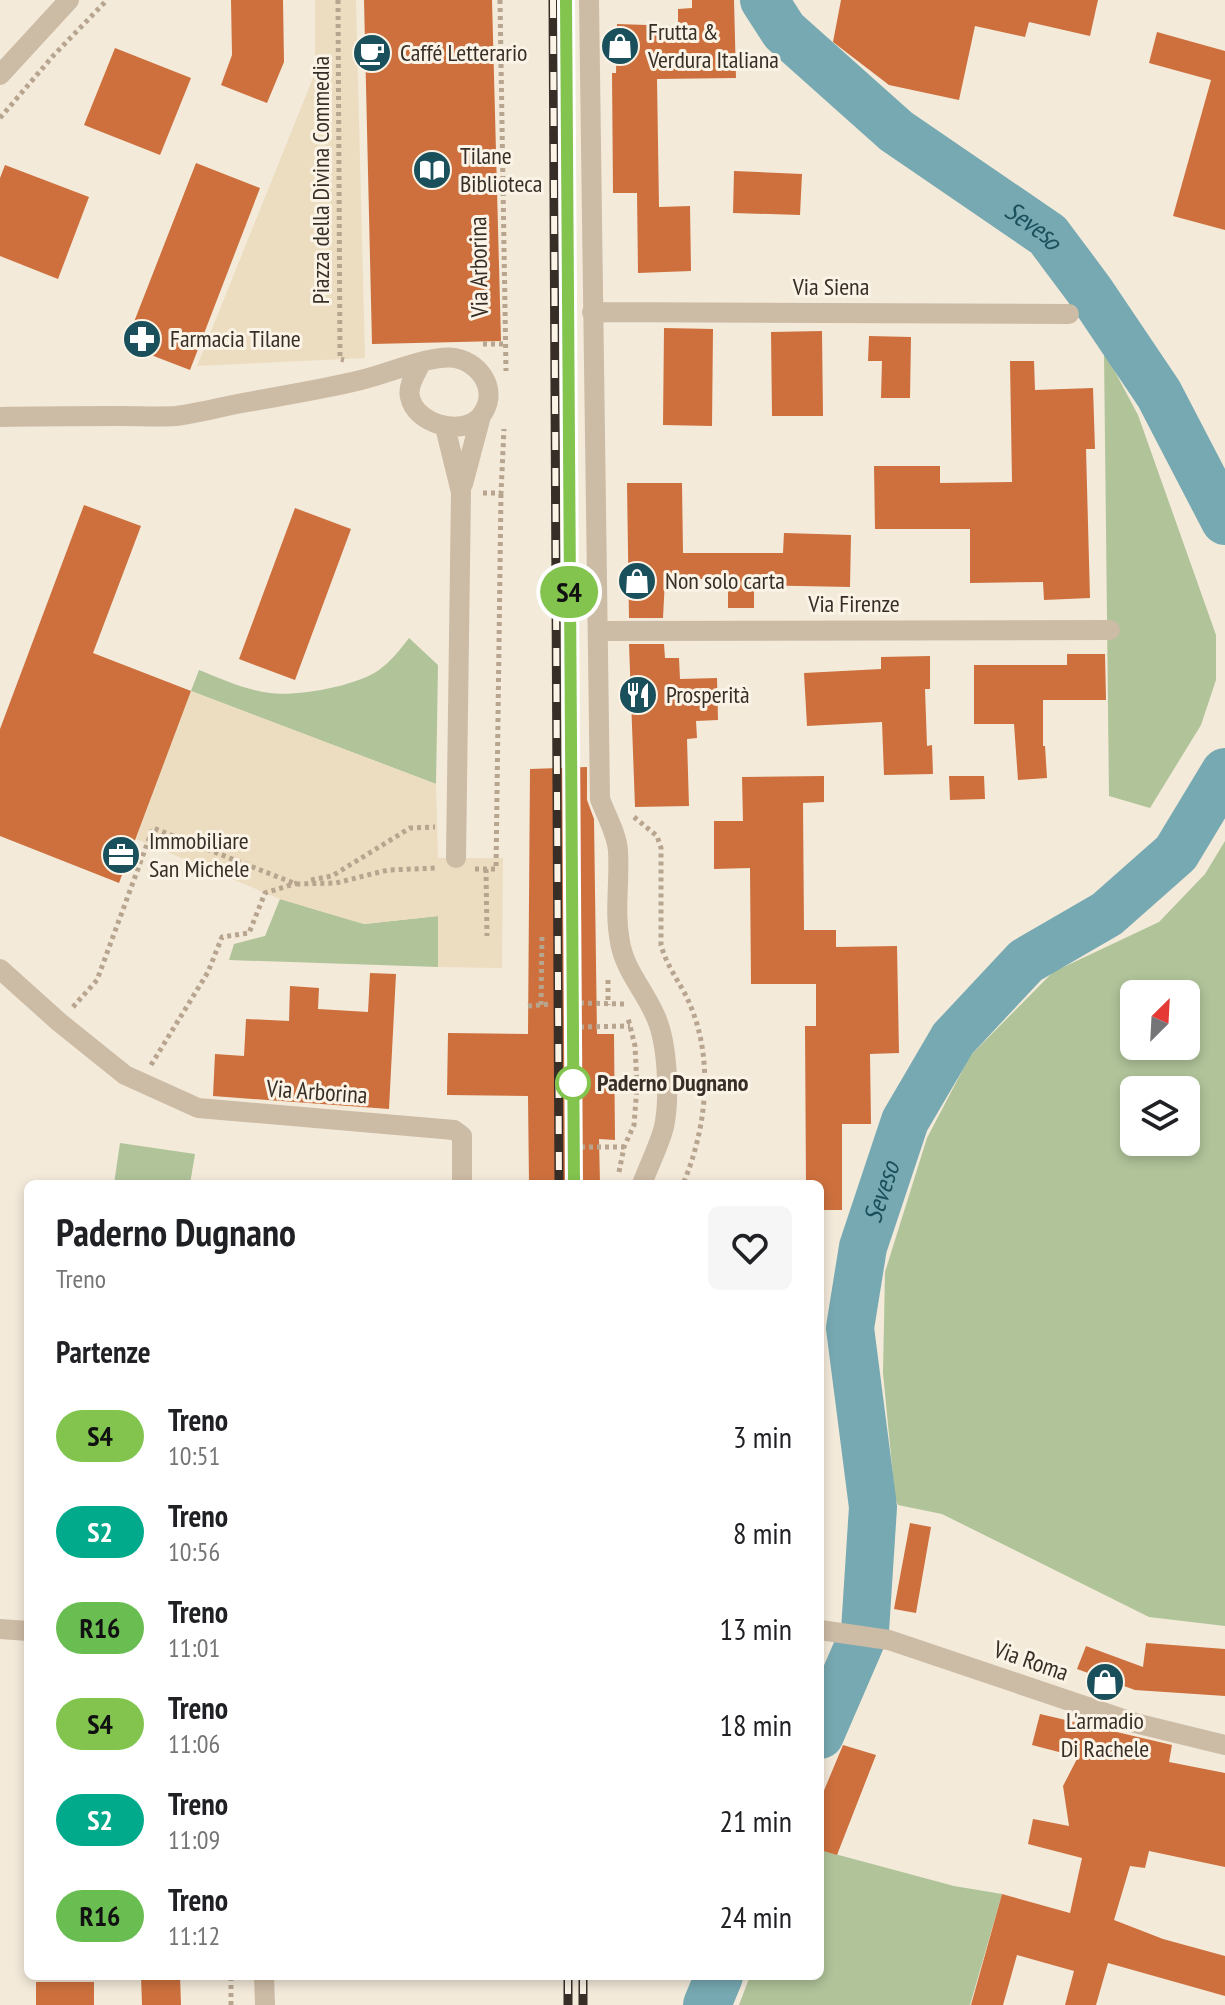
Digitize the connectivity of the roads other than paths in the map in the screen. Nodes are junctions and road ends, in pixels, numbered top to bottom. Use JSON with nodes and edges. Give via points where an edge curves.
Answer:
{"nodes":[{"id":1,"x":69,"y":0,"type":"edge"},
{"id":2,"x":589,"y":0,"type":"edge"},
{"id":3,"x":0,"y":75,"type":"edge"},
{"id":4,"x":592,"y":312,"type":"junction"},
{"id":5,"x":1069,"y":314,"type":"dead end"},
{"id":6,"x":421,"y":363,"type":"junction"},
{"id":7,"x":358,"y":381,"type":"junction"},
{"id":8,"x":410,"y":399,"type":"junction"},
{"id":9,"x":481,"y":416,"type":"junction"},
{"id":10,"x":0,"y":417,"type":"edge"},
{"id":11,"x":445,"y":427,"type":"junction"},
{"id":12,"x":461,"y":492,"type":"junction"},
{"id":13,"x":1110,"y":630,"type":"dead end"},
{"id":14,"x":598,"y":631,"type":"junction"},
{"id":15,"x":458,"y":865,"type":"road end"},
{"id":16,"x":0,"y":969,"type":"edge"},
{"id":17,"x":462,"y":1180,"type":"edge"},
{"id":18,"x":644,"y":1180,"type":"edge"},
{"id":19,"x":0,"y":1629,"type":"edge"},
{"id":20,"x":824,"y":1630,"type":"edge"},
{"id":21,"x":24,"y":1631,"type":"edge"},
{"id":22,"x":1225,"y":1745,"type":"edge"},
{"id":23,"x":264,"y":1980,"type":"edge"},
{"id":24,"x":265,"y":2005,"type":"edge"}],
"edges":[{"from":1,"to":3,"type":"street"},
{"from":2,"to":4,"type":"street"},
{"from":4,"to":5,"type":"street","name":"Via Siena"},
{"from":4,"to":14,"type":"street"},
{"from":6,"to":7,"type":"street"},
{"from":6,"to":8,"type":"street"},
{"from":6,"to":9,"type":"street","via":[[459,359],[482,372],[488,393]]},
{"from":7,"to":8,"type":"street"},
{"from":7,"to":10,"type":"street","via":[[177,416]]},
{"from":8,"to":11,"type":"street","via":[[423,415]]},
{"from":9,"to":11,"type":"street","via":[[459,427]]},
{"from":9,"to":12,"type":"street"},
{"from":11,"to":12,"type":"street"},
{"from":12,"to":15,"type":"street"},
{"from":13,"to":14,"type":"street","name":"Via Firenze"},
{"from":14,"to":18,"type":"street","via":[[600,799],[618,847],[616,924],[621,949],[657,1019],[665,1049],[666,1113]]},
{"from":16,"to":17,"type":"street","name":"Via Arborina","via":[[132,1079],[198,1108],[454,1130],[462,1136]]},
{"from":19,"to":21,"type":"street"},
{"from":20,"to":22,"type":"street","name":"Via Roma","via":[[889,1640],[1135,1723]]},
{"from":23,"to":24,"type":"street"}]}
